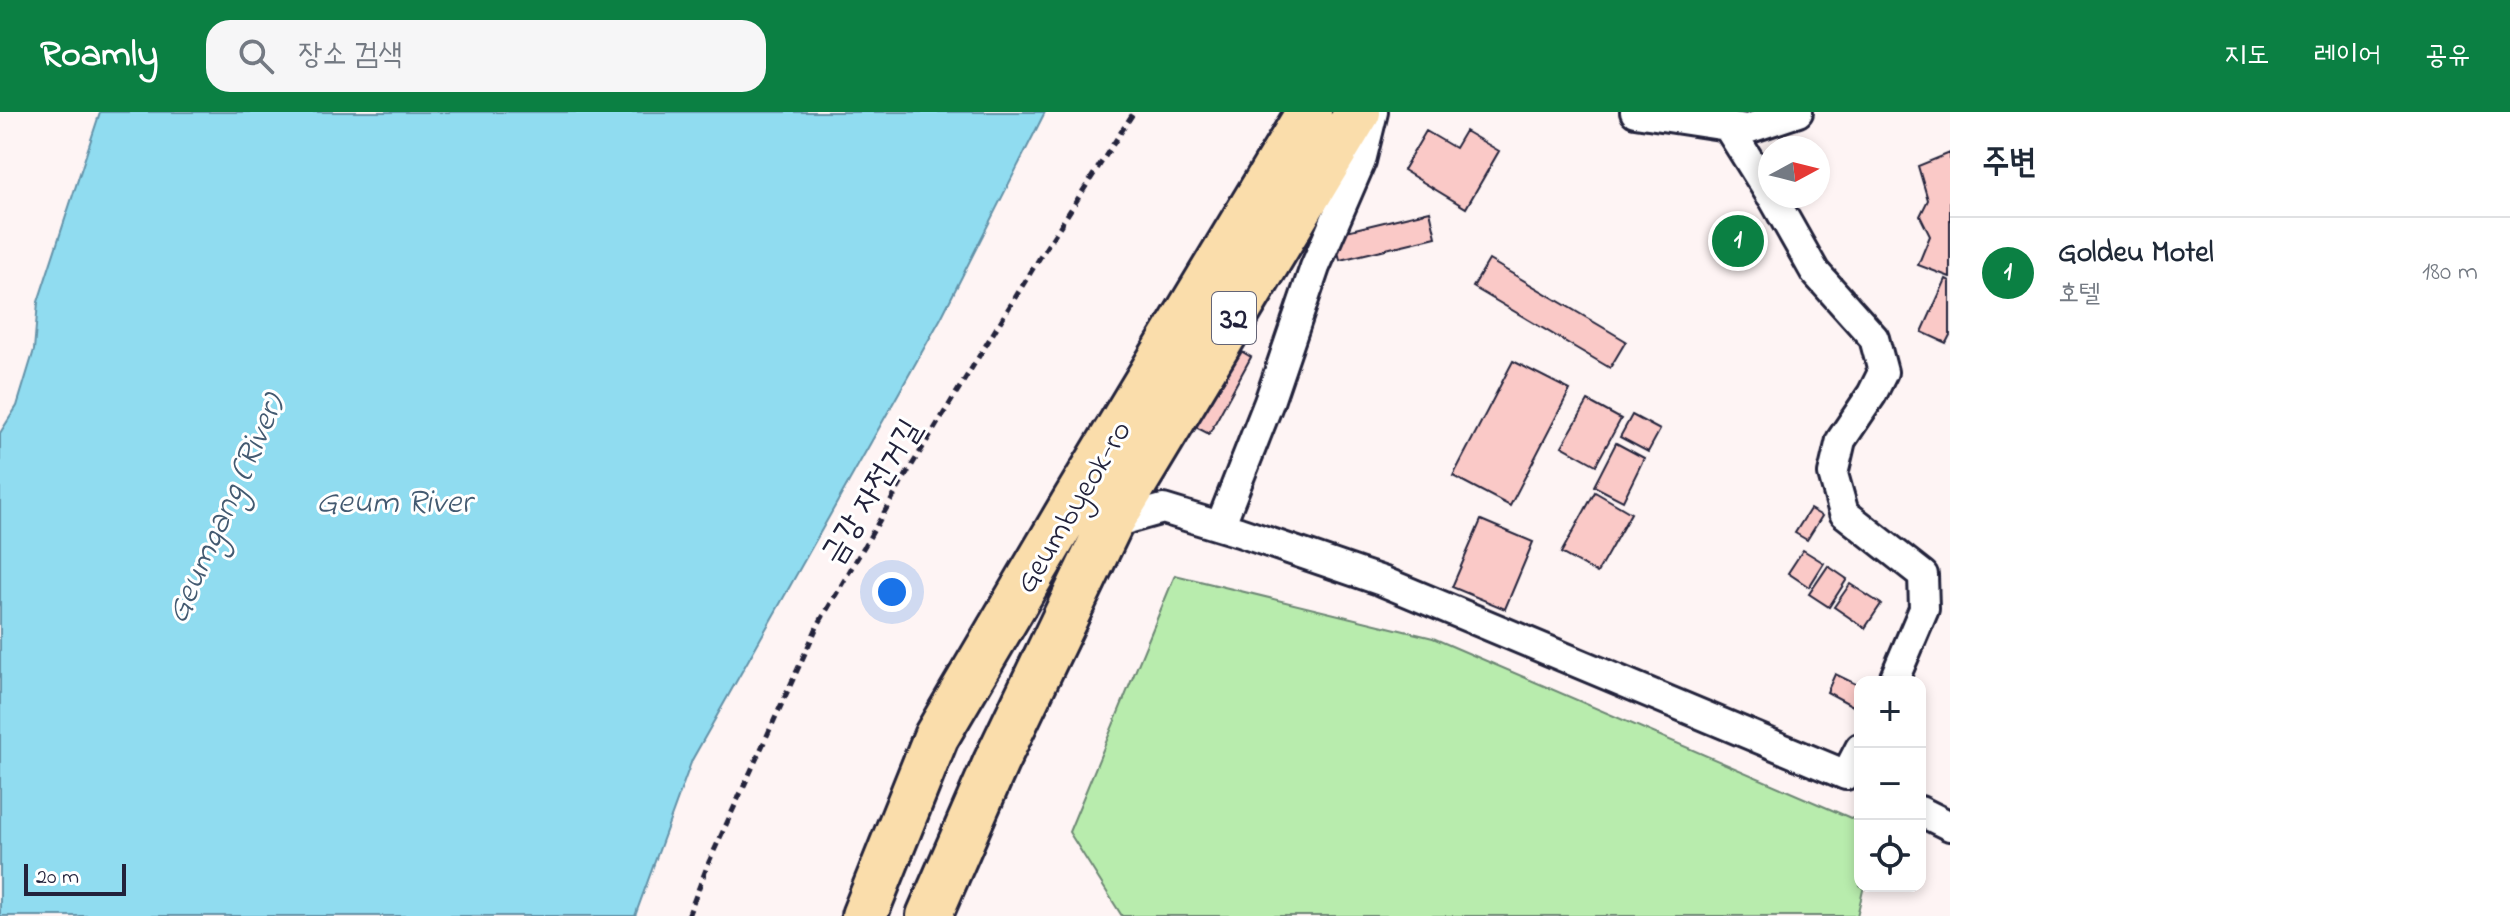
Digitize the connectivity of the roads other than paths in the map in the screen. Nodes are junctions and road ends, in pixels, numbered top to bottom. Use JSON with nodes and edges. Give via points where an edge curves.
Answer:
{"nodes":[{"id":1,"x":1309,"y":112,"type":"edge"},
{"id":2,"x":1358,"y":112,"type":"edge"},
{"id":3,"x":1373,"y":112,"type":"edge"},
{"id":4,"x":1635,"y":112,"type":"edge"},
{"id":5,"x":1798,"y":112,"type":"edge"},
{"id":6,"x":1728,"y":127,"type":"junction"},
{"id":7,"x":1758,"y":174,"type":"edge"},
{"id":8,"x":1778,"y":208,"type":"edge"},
{"id":9,"x":1110,"y":524,"type":"junction"},
{"id":10,"x":1220,"y":526,"type":"junction"},
{"id":11,"x":1896,"y":676,"type":"edge"},
{"id":12,"x":1853,"y":778,"type":"edge"},
{"id":13,"x":1926,"y":814,"type":"edge"},
{"id":14,"x":1950,"y":826,"type":"edge"},
{"id":15,"x":864,"y":916,"type":"edge"},
{"id":16,"x":929,"y":916,"type":"edge"}],
"edges":[{"from":1,"to":15,"type":"highway","name":"Geumbyeok-ro","number":"32","via":[[936,737]]},
{"from":2,"to":9,"type":"highway","name":"Geumbyeok-ro","number":"32"},
{"from":3,"to":10,"type":"street","via":[[1361,161],[1315,267]]},
{"from":4,"to":6,"type":"street"},
{"from":5,"to":6,"type":"street","via":[[1747,129]]},
{"from":6,"to":7,"type":"street"},
{"from":8,"to":11,"type":"street","via":[[1815,272],[1874,338],[1883,372],[1841,440],[1833,474],[1844,513],[1923,575],[1924,609]]},
{"from":9,"to":10,"type":"street","via":[[1163,509]]},
{"from":9,"to":16,"type":"highway","name":"Geumbyeok-ro","number":"32"},
{"from":10,"to":12,"type":"street","via":[[1382,581]]},
{"from":13,"to":14,"type":"street"}]}
